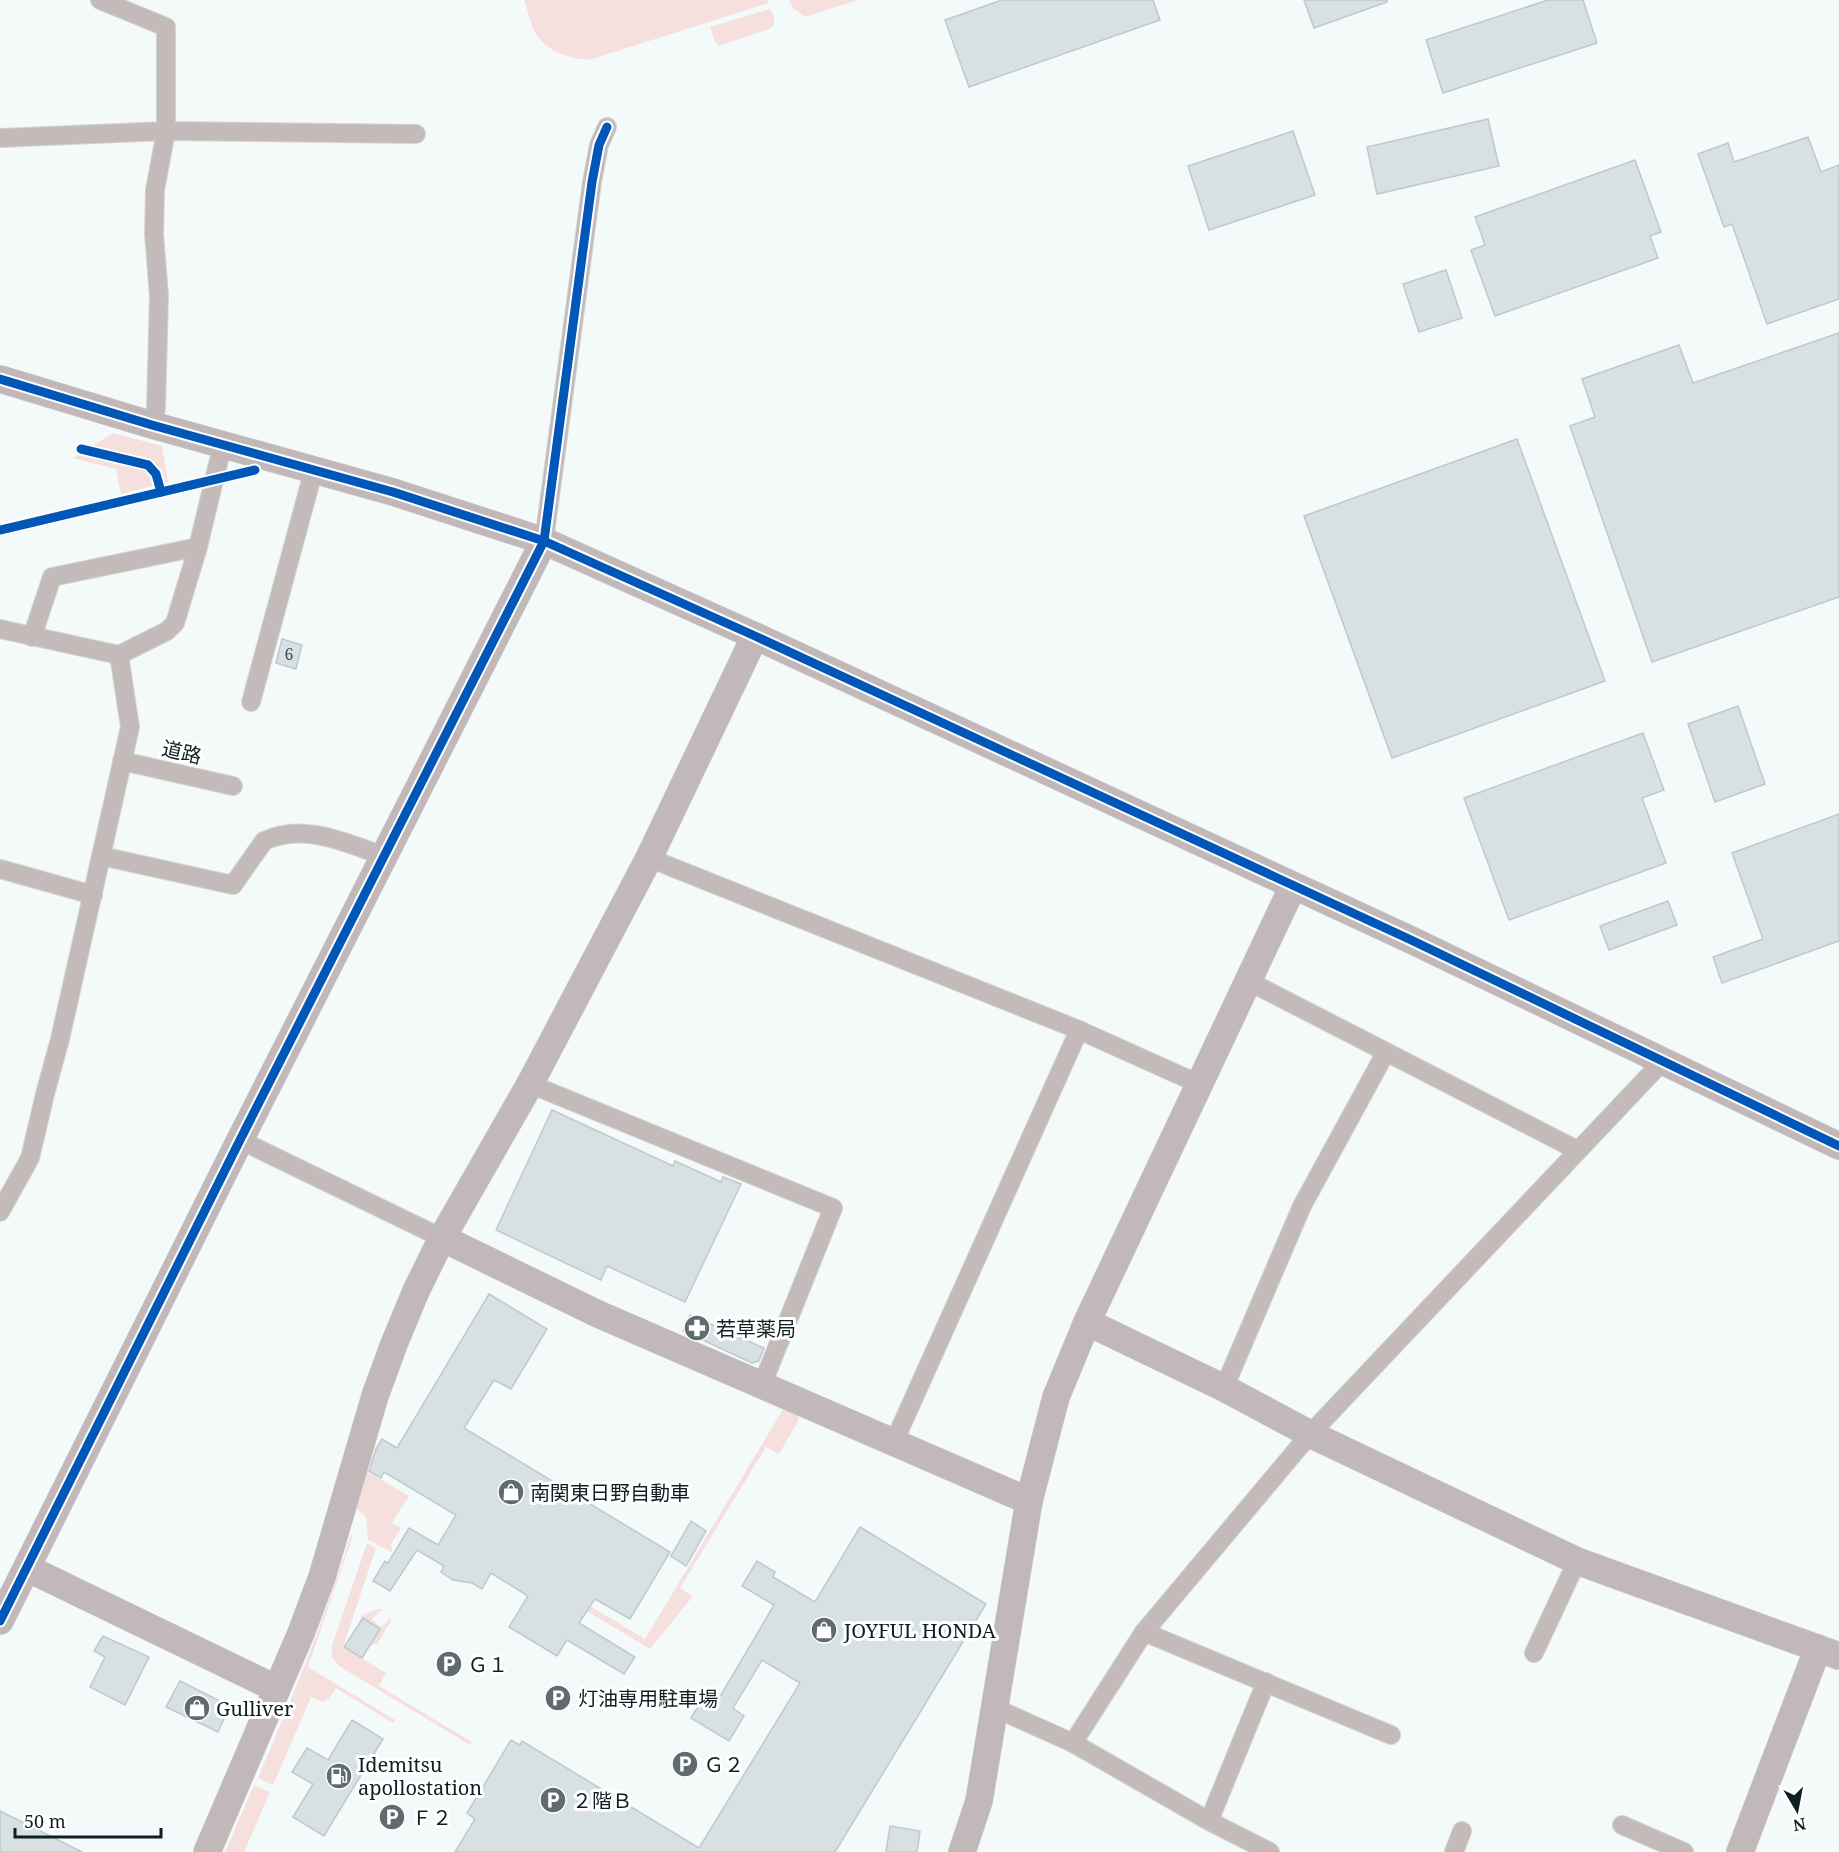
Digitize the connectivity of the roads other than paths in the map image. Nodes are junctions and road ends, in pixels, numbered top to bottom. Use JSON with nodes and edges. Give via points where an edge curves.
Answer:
{"nodes":[{"id":1,"x":100,"y":0,"type":"edge"},
{"id":2,"x":607,"y":127,"type":"dead end"},
{"id":3,"x":166,"y":131,"type":"junction"},
{"id":4,"x":416,"y":134,"type":"dead end"},
{"id":5,"x":0,"y":138,"type":"edge"},
{"id":6,"x":0,"y":379,"type":"edge"},
{"id":7,"x":152,"y":425,"type":"junction"},
{"id":8,"x":223,"y":443,"type":"junction"},
{"id":9,"x":314,"y":469,"type":"junction"},
{"id":10,"x":543,"y":541,"type":"junction"},
{"id":11,"x":198,"y":547,"type":"junction"},
{"id":12,"x":0,"y":629,"type":"edge"},
{"id":13,"x":755,"y":636,"type":"junction"},
{"id":14,"x":32,"y":637,"type":"junction"},
{"id":15,"x":119,"y":656,"type":"junction"},
{"id":16,"x":251,"y":702,"type":"dead end"},
{"id":17,"x":122,"y":761,"type":"junction"},
{"id":18,"x":233,"y":786,"type":"dead end"},
{"id":19,"x":101,"y":856,"type":"junction"},
{"id":20,"x":384,"y":856,"type":"junction"},
{"id":21,"x":649,"y":858,"type":"junction"},
{"id":22,"x":0,"y":869,"type":"edge"},
{"id":23,"x":1293,"y":886,"type":"junction"},
{"id":24,"x":93,"y":895,"type":"junction"},
{"id":25,"x":1248,"y":981,"type":"junction"},
{"id":26,"x":1079,"y":1030,"type":"junction"},
{"id":27,"x":1386,"y":1052,"type":"junction"},
{"id":28,"x":1662,"y":1062,"type":"junction"},
{"id":29,"x":530,"y":1084,"type":"junction"},
{"id":30,"x":1198,"y":1084,"type":"junction"},
{"id":31,"x":240,"y":1140,"type":"junction"},
{"id":32,"x":1839,"y":1146,"type":"edge"},
{"id":33,"x":1577,"y":1150,"type":"junction"},
{"id":34,"x":1,"y":1206,"type":"edge"},
{"id":35,"x":442,"y":1238,"type":"junction"},
{"id":36,"x":1087,"y":1322,"type":"junction"},
{"id":37,"x":762,"y":1386,"type":"junction"},
{"id":38,"x":1224,"y":1388,"type":"junction"},
{"id":39,"x":1310,"y":1434,"type":"junction"},
{"id":40,"x":894,"y":1442,"type":"junction"},
{"id":41,"x":1029,"y":1501,"type":"junction"},
{"id":42,"x":1577,"y":1561,"type":"junction"},
{"id":43,"x":27,"y":1568,"type":"junction"},
{"id":44,"x":0,"y":1621,"type":"edge"},
{"id":45,"x":1144,"y":1632,"type":"junction"},
{"id":46,"x":1829,"y":1652,"type":"edge"},
{"id":47,"x":1534,"y":1653,"type":"dead end"},
{"id":48,"x":1266,"y":1682,"type":"junction"},
{"id":49,"x":277,"y":1689,"type":"junction"},
{"id":50,"x":995,"y":1708,"type":"junction"},
{"id":51,"x":1391,"y":1735,"type":"dead end"},
{"id":52,"x":1073,"y":1743,"type":"junction"},
{"id":53,"x":1209,"y":1821,"type":"junction"},
{"id":54,"x":1622,"y":1825,"type":"dead end"},
{"id":55,"x":1462,"y":1831,"type":"dead end"},
{"id":56,"x":207,"y":1852,"type":"edge"},
{"id":57,"x":962,"y":1852,"type":"edge"},
{"id":58,"x":1270,"y":1852,"type":"edge"},
{"id":59,"x":1454,"y":1852,"type":"edge"},
{"id":60,"x":1684,"y":1852,"type":"edge"},
{"id":61,"x":1740,"y":1852,"type":"edge"}],
"edges":[{"from":1,"to":3,"type":"street","via":[[166,27]]},
{"from":2,"to":10,"type":"street","via":[[592,182]]},
{"from":3,"to":4,"type":"street"},
{"from":3,"to":5,"type":"street"},
{"from":3,"to":7,"type":"street","via":[[155,190],[159,296],[156,408]]},
{"from":6,"to":7,"type":"street"},
{"from":7,"to":8,"type":"street"},
{"from":8,"to":9,"type":"street"},
{"from":8,"to":11,"type":"street"},
{"from":9,"to":10,"type":"street"},
{"from":9,"to":16,"type":"street"},
{"from":10,"to":13,"type":"street"},
{"from":10,"to":20,"type":"street"},
{"from":11,"to":14,"type":"street","via":[[52,578]]},
{"from":11,"to":15,"type":"street","via":[[175,624]]},
{"from":12,"to":14,"type":"street"},
{"from":13,"to":21,"type":"street"},
{"from":13,"to":23,"type":"street"},
{"from":14,"to":15,"type":"street"},
{"from":15,"to":17,"type":"street","via":[[130,727]]},
{"from":17,"to":18,"type":"street","name":"道路"},
{"from":17,"to":19,"type":"street"},
{"from":19,"to":20,"type":"street","via":[[233,885],[271,838],[317,833]]},
{"from":19,"to":24,"type":"street"},
{"from":20,"to":31,"type":"street"},
{"from":21,"to":26,"type":"street"},
{"from":21,"to":29,"type":"street"},
{"from":22,"to":24,"type":"street"},
{"from":23,"to":25,"type":"street"},
{"from":23,"to":28,"type":"street"},
{"from":24,"to":34,"type":"street","via":[[30,1158]]},
{"from":25,"to":27,"type":"street"},
{"from":25,"to":30,"type":"street"},
{"from":26,"to":30,"type":"street"},
{"from":26,"to":40,"type":"street"},
{"from":27,"to":33,"type":"street"},
{"from":27,"to":38,"type":"street","via":[[1302,1206]]},
{"from":28,"to":32,"type":"street"},
{"from":28,"to":33,"type":"street"},
{"from":29,"to":35,"type":"street"},
{"from":29,"to":37,"type":"street","via":[[834,1208]]},
{"from":30,"to":36,"type":"street"},
{"from":31,"to":35,"type":"street"},
{"from":31,"to":43,"type":"street"},
{"from":33,"to":39,"type":"street"},
{"from":35,"to":37,"type":"street","via":[[598,1314]]},
{"from":35,"to":49,"type":"street","via":[[394,1344],[322,1577]]},
{"from":36,"to":38,"type":"street"},
{"from":36,"to":41,"type":"street","via":[[1056,1397]]},
{"from":37,"to":40,"type":"street"},
{"from":38,"to":39,"type":"street"},
{"from":39,"to":42,"type":"street"},
{"from":39,"to":45,"type":"street"},
{"from":40,"to":41,"type":"street"},
{"from":41,"to":50,"type":"street"},
{"from":42,"to":46,"type":"street"},
{"from":42,"to":47,"type":"street"},
{"from":43,"to":44,"type":"street"},
{"from":43,"to":49,"type":"street"},
{"from":45,"to":48,"type":"street"},
{"from":45,"to":52,"type":"street"},
{"from":46,"to":61,"type":"street"},
{"from":48,"to":51,"type":"street"},
{"from":48,"to":53,"type":"street"},
{"from":49,"to":56,"type":"street"},
{"from":50,"to":52,"type":"street"},
{"from":50,"to":57,"type":"street","via":[[979,1801]]},
{"from":52,"to":53,"type":"street"},
{"from":53,"to":58,"type":"street"},
{"from":54,"to":60,"type":"street"},
{"from":55,"to":59,"type":"street"}]}
